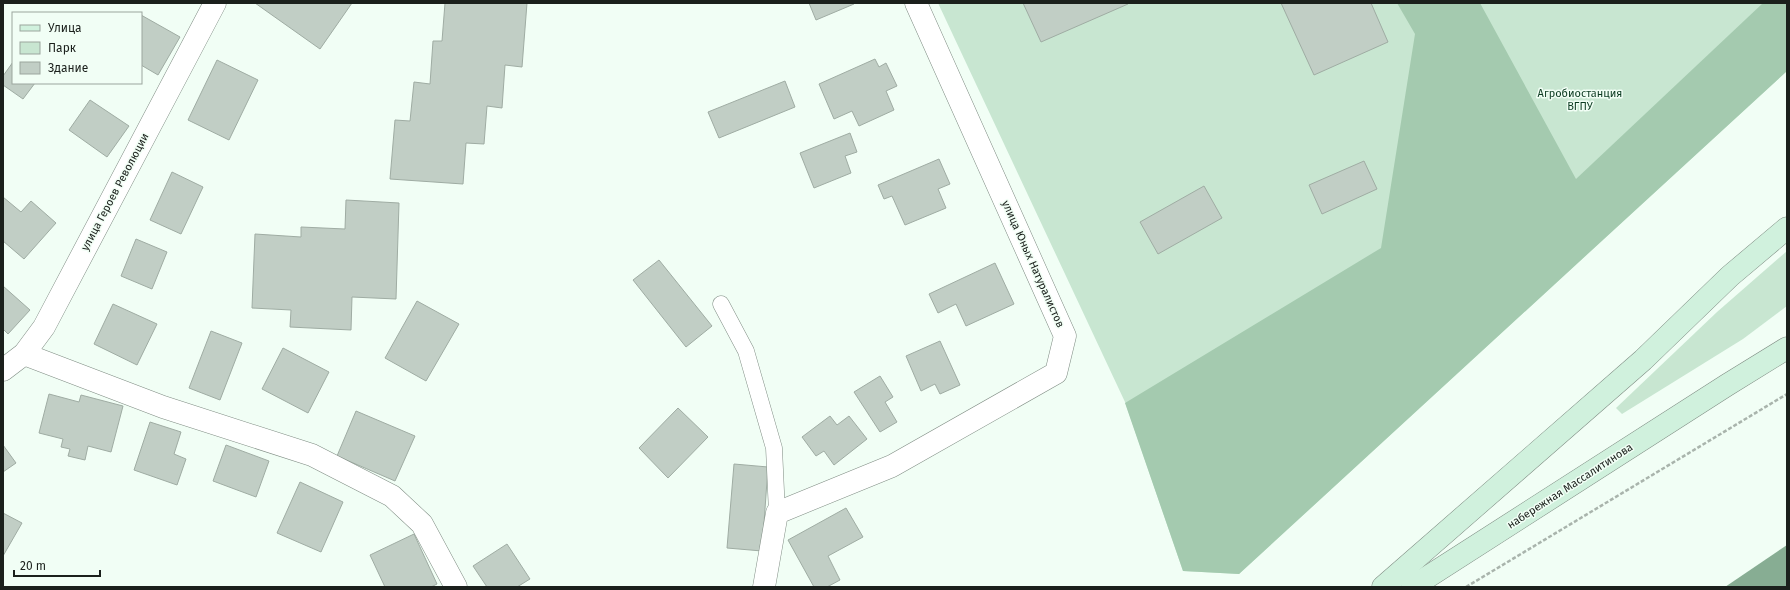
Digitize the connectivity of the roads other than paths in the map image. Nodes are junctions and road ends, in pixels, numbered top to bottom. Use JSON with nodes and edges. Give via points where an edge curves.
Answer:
{"nodes":[{"id":1,"x":215,"y":3,"type":"edge"},
{"id":2,"x":916,"y":3,"type":"edge"},
{"id":3,"x":1787,"y":228,"type":"edge"},
{"id":4,"x":721,"y":304,"type":"dead end"},
{"id":5,"x":1787,"y":334,"type":"edge"},
{"id":6,"x":1787,"y":348,"type":"edge"},
{"id":7,"x":24,"y":354,"type":"junction"},
{"id":8,"x":3,"y":370,"type":"edge"},
{"id":9,"x":1727,"y":385,"type":"junction"},
{"id":10,"x":777,"y":513,"type":"junction"},
{"id":11,"x":456,"y":587,"type":"edge"},
{"id":12,"x":764,"y":587,"type":"edge"},
{"id":13,"x":1383,"y":587,"type":"edge"},
{"id":14,"x":1412,"y":587,"type":"edge"}],
"edges":[{"from":1,"to":7,"type":"street","name":"улица Героев Революции","via":[[44,327]]},
{"from":2,"to":10,"type":"street","name":"улица Юных Натуралистов","via":[[1065,336],[1056,373],[892,466]]},
{"from":3,"to":13,"type":"main road","via":[[1730,276],[1643,360]]},
{"from":4,"to":10,"type":"lane","via":[[746,352],[774,448]]},
{"from":5,"to":9,"type":"main road","name":"набережная Массалитинова"},
{"from":6,"to":9,"type":"main road","name":"набережная Массалитинова"},
{"from":7,"to":8,"type":"street","name":"улица Героев Революции"},
{"from":7,"to":11,"type":"street","via":[[163,407],[312,455],[392,496],[422,524]]},
{"from":9,"to":14,"type":"main road","name":"набережная Массалитинова"},
{"from":10,"to":12,"type":"street"}]}
